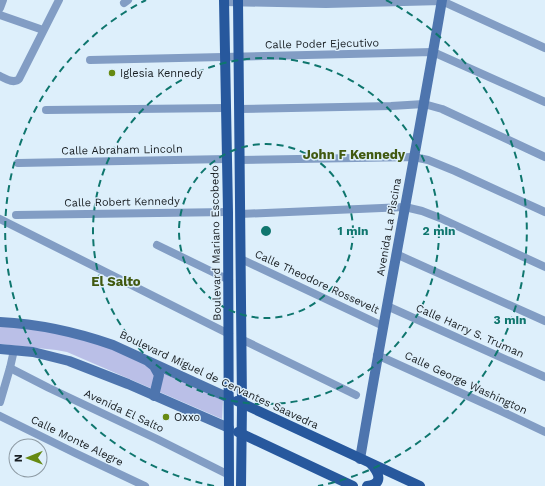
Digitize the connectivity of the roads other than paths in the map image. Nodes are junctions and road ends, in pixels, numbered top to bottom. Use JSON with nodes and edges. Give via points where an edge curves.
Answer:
{"nodes":[{"id":1,"x":3,"y":0,"type":"edge"},
{"id":2,"x":59,"y":0,"type":"edge"},
{"id":3,"x":442,"y":0,"type":"edge"},
{"id":4,"x":224,"y":1,"type":"edge"},
{"id":5,"x":238,"y":1,"type":"edge"},
{"id":6,"x":0,"y":8,"type":"edge"},
{"id":7,"x":0,"y":15,"type":"edge"},
{"id":8,"x":43,"y":30,"type":"junction"},
{"id":9,"x":545,"y":48,"type":"edge"},
{"id":10,"x":433,"y":52,"type":"junction"},
{"id":11,"x":225,"y":57,"type":"junction"},
{"id":12,"x":238,"y":57,"type":"junction"},
{"id":13,"x":90,"y":60,"type":"dead end"},
{"id":14,"x":0,"y":76,"type":"edge"},
{"id":15,"x":545,"y":102,"type":"edge"},
{"id":16,"x":424,"y":104,"type":"junction"},
{"id":17,"x":226,"y":108,"type":"junction"},
{"id":18,"x":239,"y":109,"type":"junction"},
{"id":19,"x":46,"y":110,"type":"dead end"},
{"id":20,"x":414,"y":157,"type":"junction"},
{"id":21,"x":545,"y":157,"type":"edge"},
{"id":22,"x":227,"y":159,"type":"junction"},
{"id":23,"x":239,"y":160,"type":"junction"},
{"id":24,"x":18,"y":163,"type":"dead end"},
{"id":25,"x":405,"y":208,"type":"junction"},
{"id":26,"x":228,"y":212,"type":"junction"},
{"id":27,"x":545,"y":212,"type":"edge"},
{"id":28,"x":240,"y":214,"type":"junction"},
{"id":29,"x":16,"y":215,"type":"dead end"},
{"id":30,"x":0,"y":219,"type":"edge"},
{"id":31,"x":157,"y":244,"type":"dead end"},
{"id":32,"x":396,"y":254,"type":"junction"},
{"id":33,"x":241,"y":259,"type":"junction"},
{"id":34,"x":545,"y":267,"type":"edge"},
{"id":35,"x":229,"y":280,"type":"junction"},
{"id":36,"x":387,"y":306,"type":"junction"},
{"id":37,"x":545,"y":321,"type":"edge"},
{"id":38,"x":0,"y":322,"type":"edge"},
{"id":39,"x":383,"y":326,"type":"junction"},
{"id":40,"x":229,"y":334,"type":"junction"},
{"id":41,"x":241,"y":339,"type":"junction"},
{"id":42,"x":0,"y":349,"type":"edge"},
{"id":43,"x":14,"y":350,"type":"junction"},
{"id":44,"x":377,"y":355,"type":"junction"},
{"id":45,"x":147,"y":360,"type":"junction"},
{"id":46,"x":10,"y":368,"type":"junction"},
{"id":47,"x":545,"y":377,"type":"edge"},
{"id":48,"x":356,"y":395,"type":"dead end"},
{"id":49,"x":154,"y":396,"type":"junction"},
{"id":50,"x":229,"y":398,"type":"junction"},
{"id":51,"x":0,"y":402,"type":"edge"},
{"id":52,"x":242,"y":403,"type":"junction"},
{"id":53,"x":0,"y":416,"type":"edge"},
{"id":54,"x":229,"y":428,"type":"junction"},
{"id":55,"x":545,"y":432,"type":"edge"},
{"id":56,"x":242,"y":434,"type":"junction"},
{"id":57,"x":360,"y":458,"type":"junction"},
{"id":58,"x":371,"y":464,"type":"junction"},
{"id":59,"x":229,"y":474,"type":"junction"},
{"id":60,"x":349,"y":484,"type":"edge"},
{"id":61,"x":141,"y":485,"type":"edge"},
{"id":62,"x":229,"y":486,"type":"edge"},
{"id":63,"x":242,"y":486,"type":"edge"},
{"id":64,"x":367,"y":486,"type":"edge"},
{"id":65,"x":420,"y":486,"type":"edge"}],
"edges":[{"from":1,"to":6,"type":"street"},
{"from":2,"to":8,"type":"street"},
{"from":3,"to":5,"type":"street","via":[[326,4]]},
{"from":3,"to":9,"type":"street"},
{"from":3,"to":10,"type":"main road","name":"Avenida La Piscina"},
{"from":4,"to":5,"type":"street"},
{"from":4,"to":11,"type":"main road","name":"Boulevard Mariano Escobedo"},
{"from":5,"to":12,"type":"main road"},
{"from":7,"to":8,"type":"street"},
{"from":8,"to":14,"type":"street","via":[[18,80],[13,81]]},
{"from":10,"to":12,"type":"street","name":"Calle Poder Ejecutivo"},
{"from":10,"to":15,"type":"street","name":"Calle Poder Ejecutivo"},
{"from":10,"to":16,"type":"main road","name":"Avenida La Piscina"},
{"from":11,"to":12,"type":"street","name":"Calle Poder Ejecutivo"},
{"from":11,"to":13,"type":"street","name":"Calle Poder Ejecutivo"},
{"from":11,"to":17,"type":"main road","name":"Boulevard Mariano Escobedo"},
{"from":12,"to":18,"type":"main road"},
{"from":16,"to":18,"type":"street"},
{"from":16,"to":20,"type":"main road","name":"Avenida La Piscina"},
{"from":16,"to":21,"type":"street","via":[[442,109]]},
{"from":17,"to":19,"type":"street"},
{"from":17,"to":22,"type":"main road","name":"Boulevard Mariano Escobedo"},
{"from":18,"to":23,"type":"main road"},
{"from":20,"to":23,"type":"street"},
{"from":20,"to":25,"type":"main road","name":"Avenida La Piscina"},
{"from":20,"to":27,"type":"street","via":[[455,171]]},
{"from":22,"to":24,"type":"street","name":"Calle Abraham Lincoln"},
{"from":22,"to":26,"type":"main road","name":"Boulevard Mariano Escobedo"},
{"from":23,"to":28,"type":"main road"},
{"from":25,"to":28,"type":"street"},
{"from":25,"to":32,"type":"main road","name":"Avenida La Piscina"},
{"from":25,"to":34,"type":"street","via":[[440,218]]},
{"from":26,"to":29,"type":"street","name":"Calle Robert Kennedy"},
{"from":26,"to":35,"type":"main road","name":"Boulevard Mariano Escobedo"},
{"from":28,"to":33,"type":"main road"},
{"from":30,"to":40,"type":"street"},
{"from":31,"to":35,"type":"street"},
{"from":32,"to":36,"type":"main road","name":"Avenida La Piscina"},
{"from":32,"to":37,"type":"street"},
{"from":33,"to":39,"type":"street","name":"Calle Theodore Rossevelt"},
{"from":33,"to":41,"type":"main road"},
{"from":35,"to":40,"type":"main road","name":"Boulevard Mariano Escobedo"},
{"from":36,"to":39,"type":"main road","name":"Avenida La Piscina"},
{"from":36,"to":47,"type":"street","name":"Calle Harry S. Truman"},
{"from":38,"to":45,"type":"main road","name":"Boulevard Miguel de Cervantes Saavedra","via":[[60,329],[113,345]]},
{"from":39,"to":44,"type":"main road","name":"Avenida La Piscina"},
{"from":40,"to":50,"type":"main road","name":"Boulevard Mariano Escobedo"},
{"from":41,"to":48,"type":"street"},
{"from":41,"to":52,"type":"main road"},
{"from":42,"to":43,"type":"main road"},
{"from":43,"to":46,"type":"street"},
{"from":43,"to":49,"type":"main road","via":[[69,361]]},
{"from":44,"to":55,"type":"street","name":"Calle George Washington"},
{"from":44,"to":57,"type":"main road","name":"Avenida La Piscina"},
{"from":45,"to":49,"type":"main road","via":[[159,375]]},
{"from":45,"to":50,"type":"main road","name":"Boulevard Miguel de Cervantes Saavedra"},
{"from":46,"to":51,"type":"street"},
{"from":46,"to":59,"type":"street","name":"Avenida El Salto"},
{"from":49,"to":54,"type":"main road"},
{"from":50,"to":52,"type":"main road","name":"Boulevard Miguel de Cervantes Saavedra"},
{"from":50,"to":54,"type":"main road","name":"Boulevard Mariano Escobedo"},
{"from":52,"to":56,"type":"main road"},
{"from":52,"to":57,"type":"main road","name":"Boulevard Miguel de Cervantes Saavedra"},
{"from":53,"to":61,"type":"street","name":"Calle Monte Alegre"},
{"from":54,"to":56,"type":"main road"},
{"from":54,"to":59,"type":"main road","name":"Boulevard Mariano Escobedo"},
{"from":56,"to":60,"type":"main road"},
{"from":56,"to":63,"type":"main road"},
{"from":57,"to":58,"type":"main road","name":"Boulevard Miguel de Cervantes Saavedra"},
{"from":58,"to":64,"type":"main road","via":[[377,471],[378,480]]},
{"from":58,"to":65,"type":"main road","name":"Boulevard Miguel de Cervantes Saavedra"},
{"from":59,"to":62,"type":"main road","name":"Boulevard Mariano Escobedo"},
{"from":60,"to":64,"type":"main road"}]}
